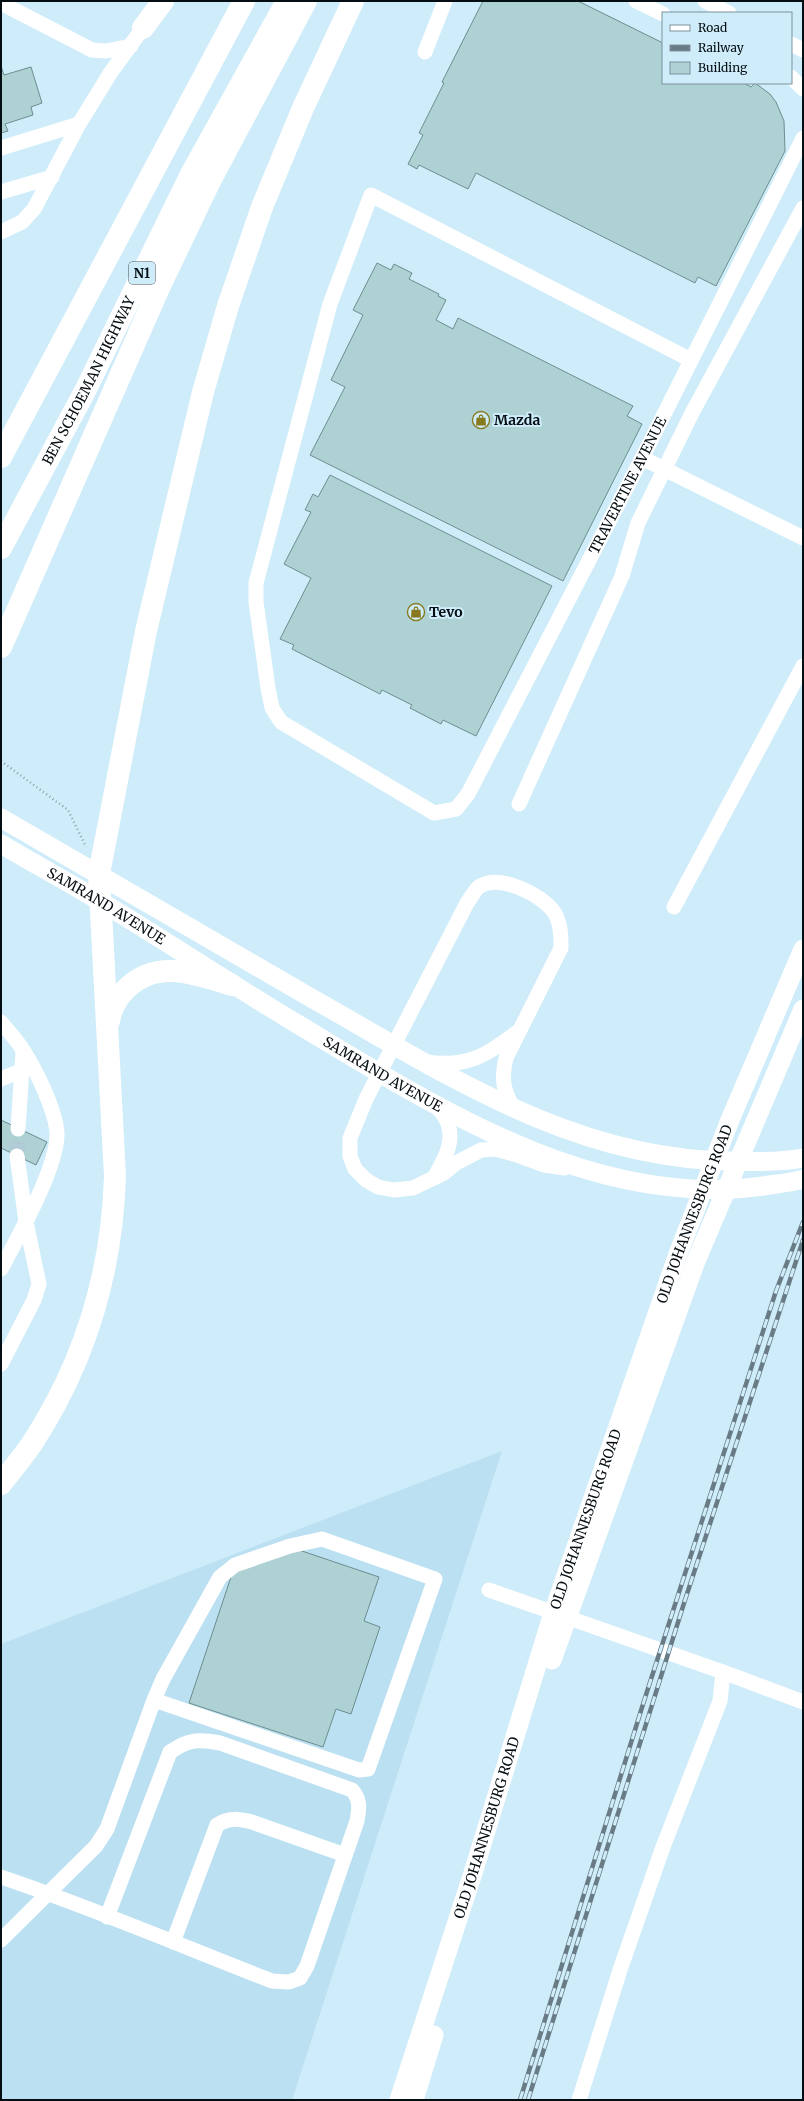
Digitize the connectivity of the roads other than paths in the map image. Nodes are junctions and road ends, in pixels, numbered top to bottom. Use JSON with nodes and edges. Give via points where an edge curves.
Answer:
{"nodes":[{"id":1,"x":163,"y":1,"type":"edge"},
{"id":2,"x":244,"y":1,"type":"edge"},
{"id":3,"x":287,"y":1,"type":"edge"},
{"id":4,"x":306,"y":1,"type":"edge"},
{"id":5,"x":353,"y":1,"type":"edge"},
{"id":6,"x":445,"y":1,"type":"edge"},
{"id":7,"x":636,"y":1,"type":"edge"},
{"id":8,"x":705,"y":1,"type":"edge"},
{"id":9,"x":5,"y":8,"type":"edge"},
{"id":10,"x":727,"y":12,"type":"edge"},
{"id":11,"x":662,"y":14,"type":"edge"},
{"id":12,"x":143,"y":28,"type":"joint"},
{"id":13,"x":792,"y":44,"type":"edge"},
{"id":14,"x":131,"y":46,"type":"junction"},
{"id":15,"x":803,"y":50,"type":"edge"},
{"id":16,"x":425,"y":52,"type":"dead end"},
{"id":17,"x":792,"y":78,"type":"edge"},
{"id":18,"x":803,"y":89,"type":"edge"},
{"id":19,"x":79,"y":124,"type":"junction"},
{"id":20,"x":803,"y":138,"type":"edge"},
{"id":21,"x":1,"y":148,"type":"edge"},
{"id":22,"x":52,"y":177,"type":"junction"},
{"id":23,"x":1,"y":192,"type":"edge"},
{"id":24,"x":803,"y":208,"type":"edge"},
{"id":25,"x":1,"y":232,"type":"edge"},
{"id":26,"x":691,"y":360,"type":"junction"},
{"id":27,"x":1,"y":457,"type":"edge"},
{"id":28,"x":642,"y":458,"type":"junction"},
{"id":29,"x":664,"y":469,"type":"junction"},
{"id":30,"x":803,"y":538,"type":"edge"},
{"id":31,"x":1,"y":548,"type":"edge"},
{"id":32,"x":1,"y":647,"type":"edge"},
{"id":33,"x":803,"y":666,"type":"edge"},
{"id":34,"x":519,"y":804,"type":"dead end"},
{"id":35,"x":1,"y":818,"type":"edge"},
{"id":36,"x":1,"y":844,"type":"edge"},
{"id":37,"x":99,"y":874,"type":"junction"},
{"id":38,"x":99,"y":901,"type":"junction"},
{"id":39,"x":674,"y":907,"type":"dead end"},
{"id":40,"x":803,"y":949,"type":"edge"},
{"id":41,"x":232,"y":985,"type":"junction"},
{"id":42,"x":803,"y":1009,"type":"edge"},
{"id":43,"x":1,"y":1022,"type":"edge"},
{"id":44,"x":523,"y":1028,"type":"junction"},
{"id":45,"x":107,"y":1039,"type":"junction"},
{"id":46,"x":23,"y":1050,"type":"junction"},
{"id":47,"x":422,"y":1061,"type":"junction"},
{"id":48,"x":23,"y":1070,"type":"junction"},
{"id":49,"x":1,"y":1079,"type":"edge"},
{"id":50,"x":435,"y":1104,"type":"junction"},
{"id":51,"x":516,"y":1110,"type":"junction"},
{"id":52,"x":18,"y":1129,"type":"tunnel mouth"},
{"id":53,"x":17,"y":1156,"type":"tunnel mouth"},
{"id":54,"x":803,"y":1158,"type":"edge"},
{"id":55,"x":603,"y":1175,"type":"junction"},
{"id":56,"x":434,"y":1178,"type":"junction"},
{"id":57,"x":803,"y":1179,"type":"edge"},
{"id":58,"x":26,"y":1222,"type":"junction"},
{"id":59,"x":1,"y":1269,"type":"edge"},
{"id":60,"x":1,"y":1364,"type":"edge"},
{"id":61,"x":1,"y":1484,"type":"edge"},
{"id":62,"x":489,"y":1590,"type":"dead end"},
{"id":63,"x":560,"y":1615,"type":"junction"},
{"id":64,"x":723,"y":1672,"type":"junction"},
{"id":65,"x":154,"y":1700,"type":"junction"},
{"id":66,"x":803,"y":1702,"type":"edge"},
{"id":67,"x":345,"y":1855,"type":"junction"},
{"id":68,"x":1,"y":1878,"type":"edge"},
{"id":69,"x":48,"y":1893,"type":"junction"},
{"id":70,"x":107,"y":1917,"type":"junction"},
{"id":71,"x":1,"y":1940,"type":"edge"},
{"id":72,"x":173,"y":1942,"type":"junction"},
{"id":73,"x":399,"y":2100,"type":"edge"},
{"id":74,"x":414,"y":2100,"type":"edge"},
{"id":75,"x":579,"y":2100,"type":"edge"}],
"edges":[{"from":1,"to":12,"type":"highway"},
{"from":2,"to":27,"type":"highway"},
{"from":3,"to":31,"type":"highway","name":"BEN SCHOEMAN HIGHWAY","number":"N1","via":[[191,174],[85,390]]},
{"from":4,"to":32,"type":"highway","via":[[210,181],[158,290]]},
{"from":5,"to":37,"type":"highway","via":[[303,108],[262,207],[221,327],[146,631]]},
{"from":6,"to":16,"type":"street"},
{"from":7,"to":11,"type":"street"},
{"from":8,"to":10,"type":"street"},
{"from":9,"to":14,"type":"street","via":[[92,50],[106,51]]},
{"from":12,"to":14,"type":"street"},
{"from":13,"to":15,"type":"street"},
{"from":14,"to":19,"type":"street","via":[[111,72]]},
{"from":17,"to":18,"type":"street"},
{"from":19,"to":21,"type":"street"},
{"from":19,"to":22,"type":"street"},
{"from":20,"to":26,"type":"street","name":"TRAVERTINE AVENUE"},
{"from":22,"to":23,"type":"street"},
{"from":22,"to":25,"type":"street","via":[[28,217]]},
{"from":24,"to":29,"type":"street"},
{"from":26,"to":28,"type":"street","name":"TRAVERTINE AVENUE"},
{"from":26,"to":28,"type":"street","name":"TRAVERTINE AVENUE","via":[[371,195],[330,304],[256,583],[256,602],[272,708],[281,722],[434,813],[456,809],[468,794]]},
{"from":28,"to":29,"type":"street"},
{"from":29,"to":30,"type":"street"},
{"from":29,"to":34,"type":"street","via":[[638,523],[622,576]]},
{"from":33,"to":39,"type":"street"},
{"from":35,"to":37,"type":"main road","name":"SAMRAND AVENUE"},
{"from":36,"to":38,"type":"main road","name":"SAMRAND AVENUE"},
{"from":37,"to":38,"type":"highway"},
{"from":37,"to":47,"type":"main road","name":"SAMRAND AVENUE"},
{"from":38,"to":41,"type":"main road","name":"SAMRAND AVENUE"},
{"from":38,"to":45,"type":"highway"},
{"from":40,"to":63,"type":"main road","name":"OLD JOHANNESBURG ROAD","via":[[730,1120],[678,1254]]},
{"from":41,"to":45,"type":"highway","via":[[170,970],[152,973],[135,980],[121,994],[111,1012]]},
{"from":41,"to":50,"type":"main road","name":"SAMRAND AVENUE","via":[[412,1093]]},
{"from":42,"to":63,"type":"main road","name":"OLD JOHANNESBURG ROAD","via":[[696,1261]]},
{"from":43,"to":46,"type":"street"},
{"from":44,"to":47,"type":"street","via":[[492,1052],[471,1060],[439,1064]]},
{"from":44,"to":51,"type":"street","via":[[506,1058],[502,1074],[506,1096]]},
{"from":44,"to":56,"type":"street","via":[[560,948],[561,934],[553,911],[523,889],[499,881],[480,886],[467,903],[366,1098],[350,1138],[350,1156],[355,1169],[378,1187],[394,1190],[413,1188]]},
{"from":45,"to":61,"type":"highway","via":[[115,1176],[114,1216],[108,1260],[76,1364],[30,1446]]},
{"from":46,"to":48,"type":"street"},
{"from":46,"to":58,"type":"street","via":[[48,1103],[57,1132],[56,1146]]},
{"from":47,"to":51,"type":"main road","name":"SAMRAND AVENUE"},
{"from":48,"to":49,"type":"street"},
{"from":48,"to":52,"type":"street"},
{"from":50,"to":55,"type":"main road","name":"SAMRAND AVENUE","via":[[530,1151]]},
{"from":50,"to":56,"type":"street","via":[[448,1123],[451,1139]]},
{"from":51,"to":54,"type":"main road","name":"SAMRAND AVENUE","via":[[560,1129],[608,1144],[664,1156],[701,1161]]},
{"from":53,"to":58,"type":"street"},
{"from":55,"to":56,"type":"street","via":[[544,1165],[494,1149],[474,1153]]},
{"from":55,"to":57,"type":"main road","name":"SAMRAND AVENUE","via":[[690,1189],[743,1189]]},
{"from":58,"to":59,"type":"street"},
{"from":58,"to":60,"type":"street","via":[[38,1291]]},
{"from":62,"to":63,"type":"street"},
{"from":63,"to":64,"type":"street"},
{"from":63,"to":73,"type":"main road","name":"OLD JOHANNESBURG ROAD"},
{"from":63,"to":74,"type":"main road","name":"OLD JOHANNESBURG ROAD"},
{"from":64,"to":66,"type":"street"},
{"from":64,"to":75,"type":"street","via":[[720,1701],[623,1959]]},
{"from":65,"to":65,"type":"street","via":[[359,1770],[368,1769],[435,1579],[322,1538],[235,1565],[220,1577]]},
{"from":65,"to":69,"type":"street","via":[[107,1829],[96,1846]]},
{"from":67,"to":70,"type":"street","via":[[360,1806],[358,1796],[352,1790],[220,1743],[200,1739],[182,1743],[170,1752]]},
{"from":67,"to":72,"type":"street","via":[[252,1822],[225,1820],[216,1825]]},
{"from":67,"to":72,"type":"street","via":[[307,1966],[300,1978],[289,1982],[272,1981]]},
{"from":68,"to":69,"type":"street"},
{"from":69,"to":70,"type":"street"},
{"from":69,"to":71,"type":"street"},
{"from":70,"to":72,"type":"street"}]}
